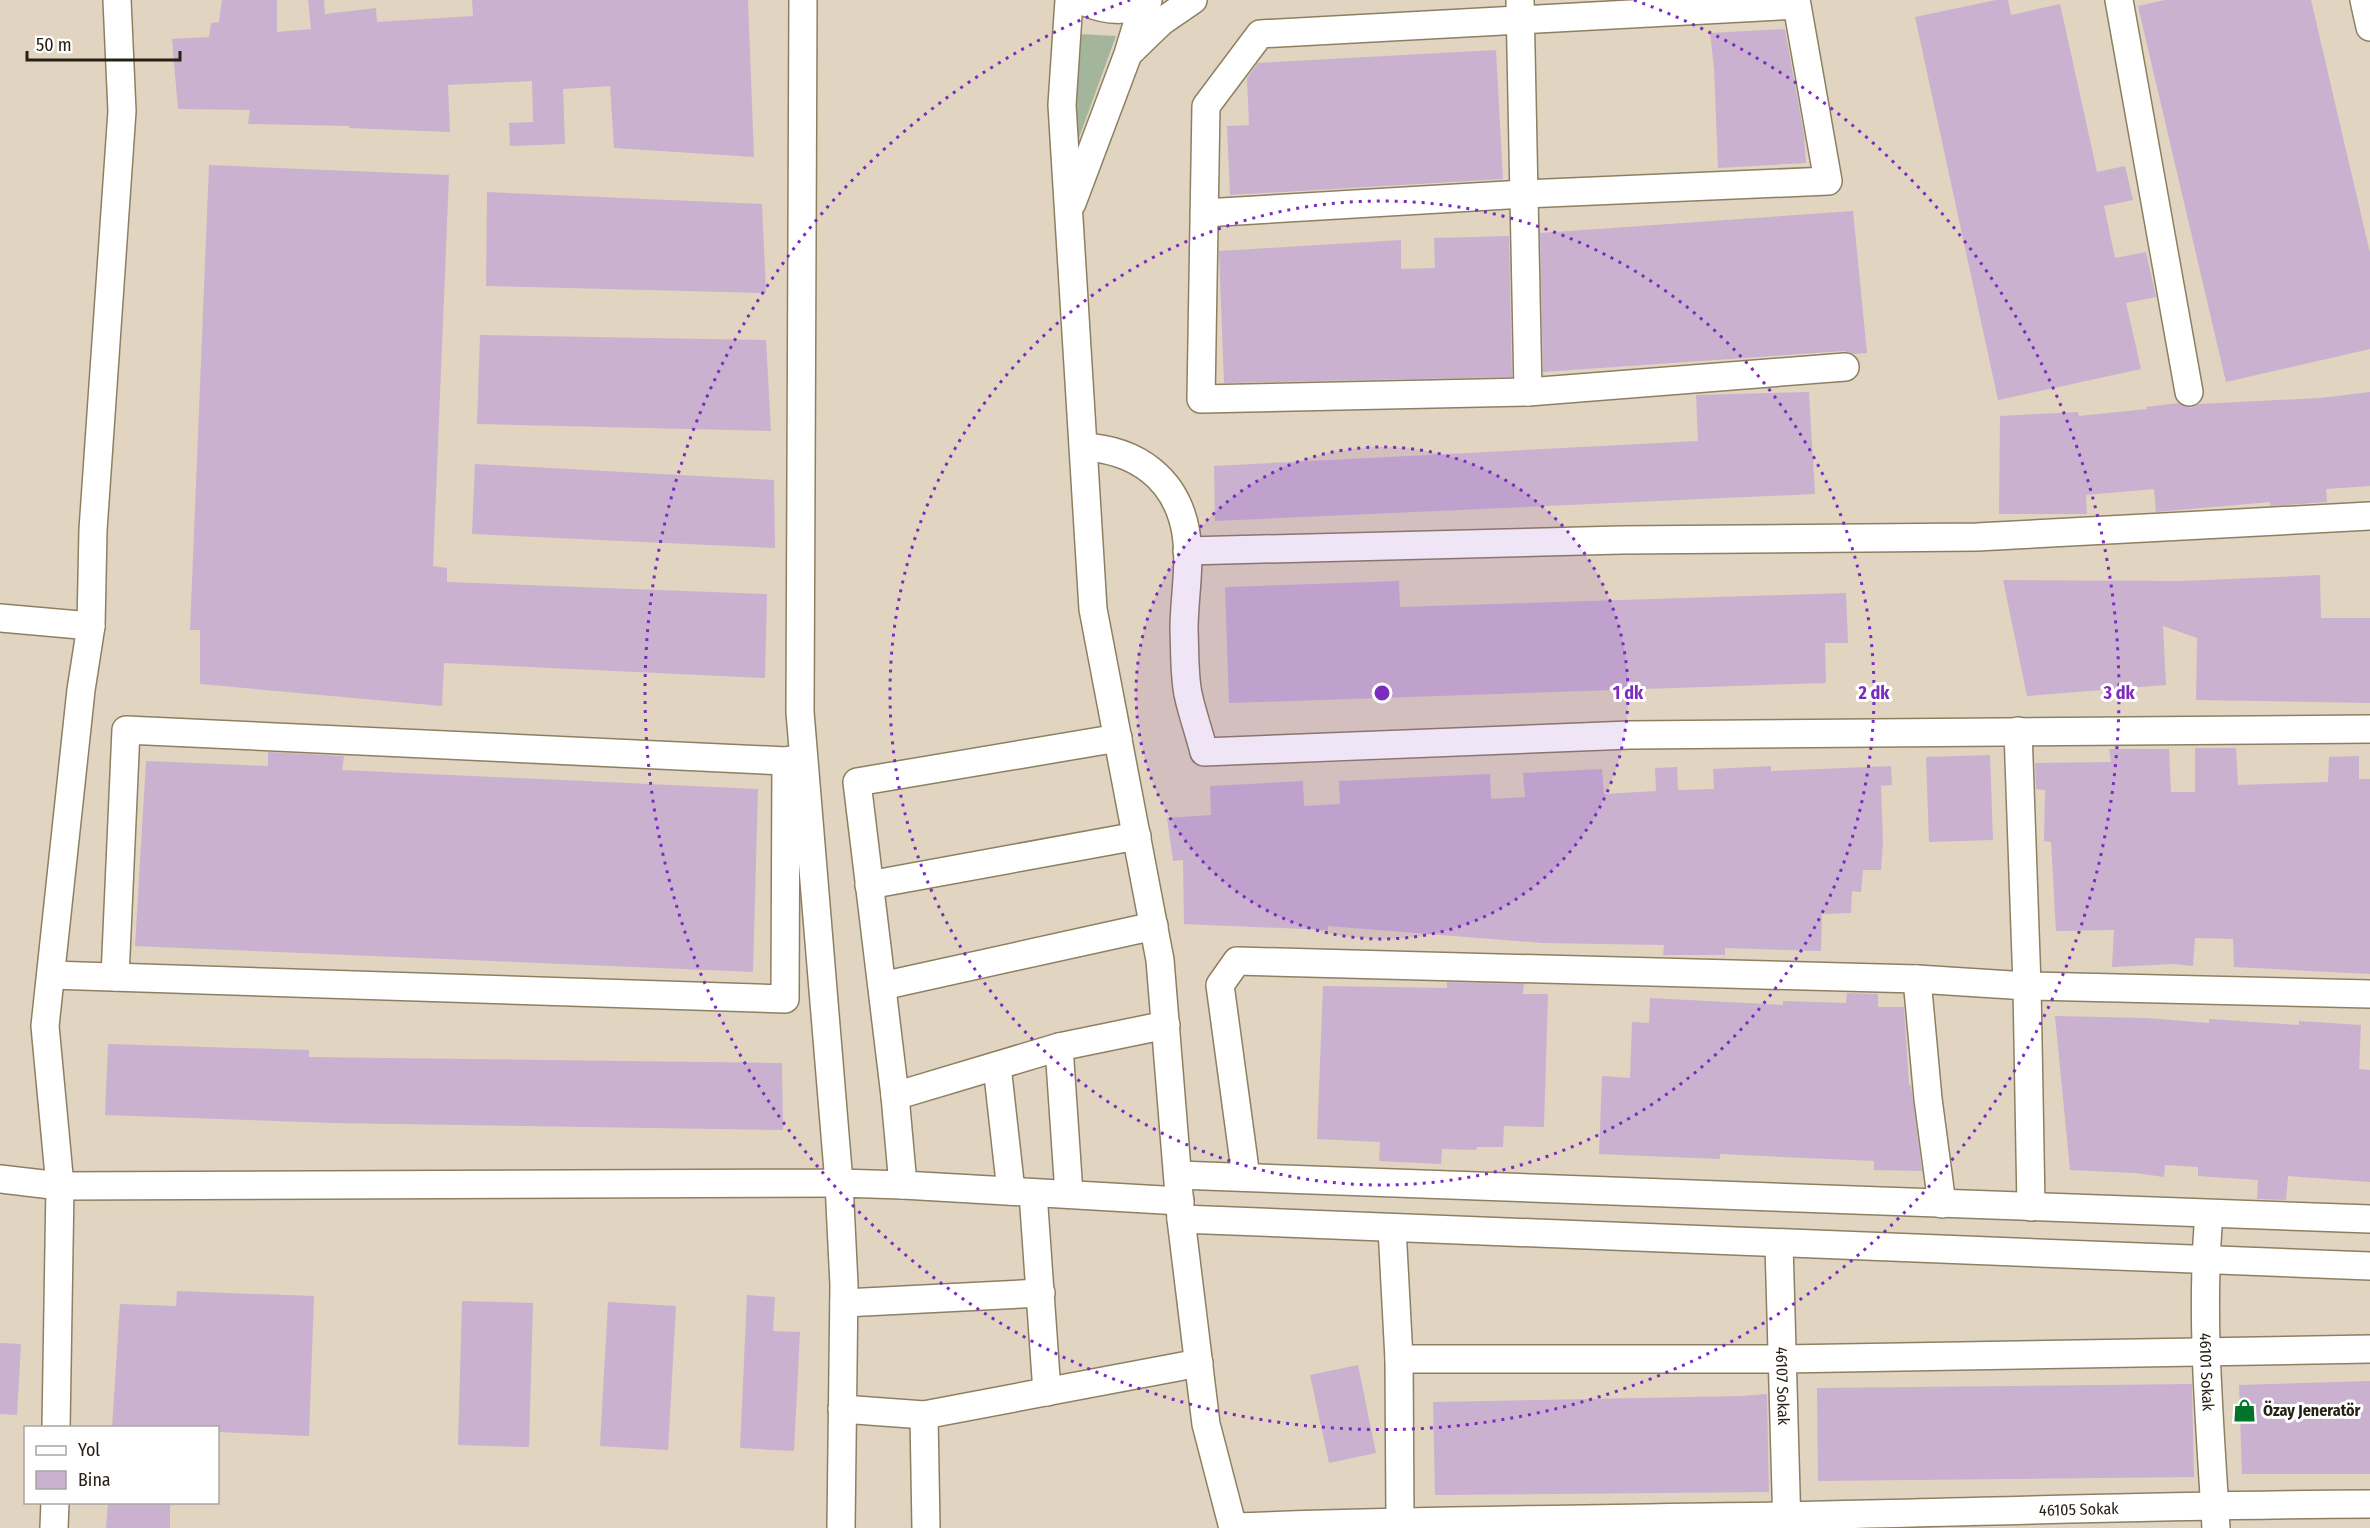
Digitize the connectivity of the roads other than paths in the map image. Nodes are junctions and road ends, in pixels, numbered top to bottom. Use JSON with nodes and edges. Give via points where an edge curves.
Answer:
{"nodes":[{"id":1,"x":117,"y":0,"type":"edge"},
{"id":2,"x":803,"y":0,"type":"edge"},
{"id":3,"x":1145,"y":0,"type":"edge"},
{"id":4,"x":1192,"y":0,"type":"edge"},
{"id":5,"x":2120,"y":0,"type":"edge"},
{"id":6,"x":2364,"y":0,"type":"edge"},
{"id":7,"x":1072,"y":1,"type":"edge"},
{"id":8,"x":1520,"y":9,"type":"edge"},
{"id":9,"x":2370,"y":27,"type":"edge"},
{"id":10,"x":1128,"y":54,"type":"junction"},
{"id":11,"x":1524,"y":194,"type":"junction"},
{"id":12,"x":1070,"y":210,"type":"junction"},
{"id":13,"x":1204,"y":213,"type":"junction"},
{"id":14,"x":1845,"y":367,"type":"dead end"},
{"id":15,"x":1528,"y":392,"type":"junction"},
{"id":16,"x":2189,"y":392,"type":"dead end"},
{"id":17,"x":1084,"y":447,"type":"junction"},
{"id":18,"x":2370,"y":516,"type":"edge"},
{"id":19,"x":1187,"y":551,"type":"junction"},
{"id":20,"x":0,"y":618,"type":"edge"},
{"id":21,"x":90,"y":626,"type":"junction"},
{"id":22,"x":2370,"y":729,"type":"edge"},
{"id":23,"x":2018,"y":731,"type":"junction"},
{"id":24,"x":1118,"y":738,"type":"junction"},
{"id":25,"x":795,"y":760,"type":"junction"},
{"id":26,"x":1137,"y":836,"type":"junction"},
{"id":27,"x":869,"y":885,"type":"junction"},
{"id":28,"x":1154,"y":926,"type":"junction"},
{"id":29,"x":51,"y":975,"type":"junction"},
{"id":30,"x":115,"y":977,"type":"junction"},
{"id":31,"x":1917,"y":979,"type":"junction"},
{"id":32,"x":882,"y":986,"type":"junction"},
{"id":33,"x":2027,"y":986,"type":"junction"},
{"id":34,"x":2370,"y":994,"type":"edge"},
{"id":35,"x":1166,"y":1025,"type":"junction"},
{"id":36,"x":1059,"y":1047,"type":"junction"},
{"id":37,"x":997,"y":1066,"type":"junction"},
{"id":38,"x":895,"y":1096,"type":"junction"},
{"id":39,"x":1246,"y":1178,"type":"junction"},
{"id":40,"x":0,"y":1179,"type":"edge"},
{"id":41,"x":839,"y":1184,"type":"junction"},
{"id":42,"x":903,"y":1185,"type":"junction"},
{"id":43,"x":60,"y":1186,"type":"junction"},
{"id":44,"x":1022,"y":1192,"type":"junction"},
{"id":45,"x":1069,"y":1194,"type":"junction"},
{"id":46,"x":1180,"y":1198,"type":"junction"},
{"id":47,"x":1942,"y":1204,"type":"junction"},
{"id":48,"x":2031,"y":1207,"type":"junction"},
{"id":49,"x":2209,"y":1214,"type":"junction"},
{"id":50,"x":2370,"y":1219,"type":"edge"},
{"id":51,"x":1392,"y":1228,"type":"junction"},
{"id":52,"x":1779,"y":1244,"type":"junction"},
{"id":53,"x":2205,"y":1261,"type":"junction"},
{"id":54,"x":2370,"y":1266,"type":"edge"},
{"id":55,"x":1041,"y":1293,"type":"junction"},
{"id":56,"x":844,"y":1303,"type":"junction"},
{"id":57,"x":2370,"y":1349,"type":"edge"},
{"id":58,"x":2207,"y":1350,"type":"junction"},
{"id":59,"x":1400,"y":1359,"type":"junction"},
{"id":60,"x":1782,"y":1359,"type":"junction"},
{"id":61,"x":1199,"y":1364,"type":"junction"},
{"id":62,"x":1047,"y":1392,"type":"junction"},
{"id":63,"x":843,"y":1409,"type":"junction"},
{"id":64,"x":924,"y":1415,"type":"junction"},
{"id":65,"x":56,"y":1426,"type":"edge"},
{"id":66,"x":55,"y":1504,"type":"edge"},
{"id":67,"x":2370,"y":1504,"type":"edge"},
{"id":68,"x":2215,"y":1517,"type":"edge"},
{"id":69,"x":1400,"y":1521,"type":"junction"},
{"id":70,"x":1787,"y":1522,"type":"edge"},
{"id":71,"x":54,"y":1528,"type":"edge"},
{"id":72,"x":841,"y":1528,"type":"edge"},
{"id":73,"x":926,"y":1528,"type":"edge"},
{"id":74,"x":1233,"y":1528,"type":"edge"}],
"edges":[{"from":1,"to":21,"type":"street","via":[[122,111]]},
{"from":2,"to":25,"type":"street","via":[[800,712]]},
{"from":3,"to":7,"type":"main road","via":[[1126,7]]},
{"from":3,"to":10,"type":"street"},
{"from":4,"to":10,"type":"street","via":[[1161,22]]},
{"from":5,"to":16,"type":"street"},
{"from":6,"to":9,"type":"street"},
{"from":7,"to":12,"type":"street","via":[[1062,105]]},
{"from":8,"to":11,"type":"street"},
{"from":8,"to":11,"type":"street","via":[[1797,5],[1828,181]]},
{"from":8,"to":13,"type":"street","via":[[1260,34],[1206,106]]},
{"from":10,"to":12,"type":"street"},
{"from":11,"to":13,"type":"street"},
{"from":11,"to":15,"type":"street"},
{"from":12,"to":17,"type":"street"},
{"from":13,"to":15,"type":"street","via":[[1201,399]]},
{"from":14,"to":15,"type":"street"},
{"from":17,"to":19,"type":"street","via":[[1127,455],[1156,474],[1176,503]]},
{"from":17,"to":24,"type":"street","via":[[1093,609]]},
{"from":18,"to":19,"type":"street","via":[[1977,537],[1621,540]]},
{"from":19,"to":23,"type":"street","via":[[1184,629],[1188,692],[1204,752],[1630,735]]},
{"from":20,"to":21,"type":"street"},
{"from":21,"to":29,"type":"street"},
{"from":22,"to":23,"type":"street"},
{"from":23,"to":33,"type":"street"},
{"from":24,"to":26,"type":"street"},
{"from":24,"to":27,"type":"street","via":[[857,782]]},
{"from":25,"to":30,"type":"street","via":[[785,999]]},
{"from":25,"to":30,"type":"street","via":[[126,730]]},
{"from":25,"to":41,"type":"street"},
{"from":26,"to":27,"type":"street"},
{"from":26,"to":28,"type":"street"},
{"from":27,"to":32,"type":"street"},
{"from":28,"to":32,"type":"street"},
{"from":28,"to":35,"type":"street"},
{"from":29,"to":30,"type":"street"},
{"from":29,"to":43,"type":"street","via":[[45,1026]]},
{"from":31,"to":33,"type":"street"},
{"from":31,"to":39,"type":"street","via":[[1237,961],[1220,985]]},
{"from":31,"to":47,"type":"street"},
{"from":32,"to":38,"type":"street"},
{"from":33,"to":34,"type":"street"},
{"from":33,"to":48,"type":"street"},
{"from":35,"to":36,"type":"street"},
{"from":35,"to":46,"type":"street"},
{"from":36,"to":37,"type":"street"},
{"from":36,"to":45,"type":"street"},
{"from":37,"to":38,"type":"street"},
{"from":37,"to":44,"type":"street"},
{"from":38,"to":42,"type":"street"},
{"from":39,"to":46,"type":"street"},
{"from":39,"to":47,"type":"street"},
{"from":40,"to":43,"type":"street"},
{"from":41,"to":42,"type":"street"},
{"from":41,"to":43,"type":"street"},
{"from":41,"to":56,"type":"street"},
{"from":42,"to":44,"type":"street"},
{"from":43,"to":65,"type":"street"},
{"from":44,"to":45,"type":"street"},
{"from":44,"to":55,"type":"street"},
{"from":45,"to":46,"type":"street"},
{"from":46,"to":51,"type":"street"},
{"from":46,"to":61,"type":"street"},
{"from":47,"to":48,"type":"street"},
{"from":48,"to":49,"type":"street"},
{"from":49,"to":50,"type":"street"},
{"from":49,"to":53,"type":"street","name":"46101 Sokak"},
{"from":51,"to":52,"type":"street"},
{"from":51,"to":59,"type":"street"},
{"from":52,"to":53,"type":"street"},
{"from":52,"to":60,"type":"street","name":"46107 Sokak"},
{"from":53,"to":54,"type":"street"},
{"from":53,"to":58,"type":"street","name":"46101 Sokak"},
{"from":55,"to":56,"type":"street"},
{"from":55,"to":62,"type":"street"},
{"from":56,"to":63,"type":"street"},
{"from":57,"to":58,"type":"street"},
{"from":58,"to":60,"type":"street"},
{"from":58,"to":68,"type":"street","name":"46101 Sokak"},
{"from":59,"to":60,"type":"street"},
{"from":59,"to":69,"type":"street"},
{"from":60,"to":70,"type":"street","name":"46107 Sokak"},
{"from":61,"to":62,"type":"street"},
{"from":61,"to":74,"type":"street","via":[[1206,1424]]},
{"from":62,"to":64,"type":"street"},
{"from":63,"to":64,"type":"street"},
{"from":63,"to":72,"type":"street"},
{"from":64,"to":73,"type":"street"},
{"from":66,"to":71,"type":"street"},
{"from":67,"to":68,"type":"street","name":"46105 Sokak"},
{"from":68,"to":70,"type":"street","name":"46105 Sokak"},
{"from":69,"to":70,"type":"street","name":"46105 Sokak"},
{"from":69,"to":74,"type":"street","name":"46105 Sokak"}]}
